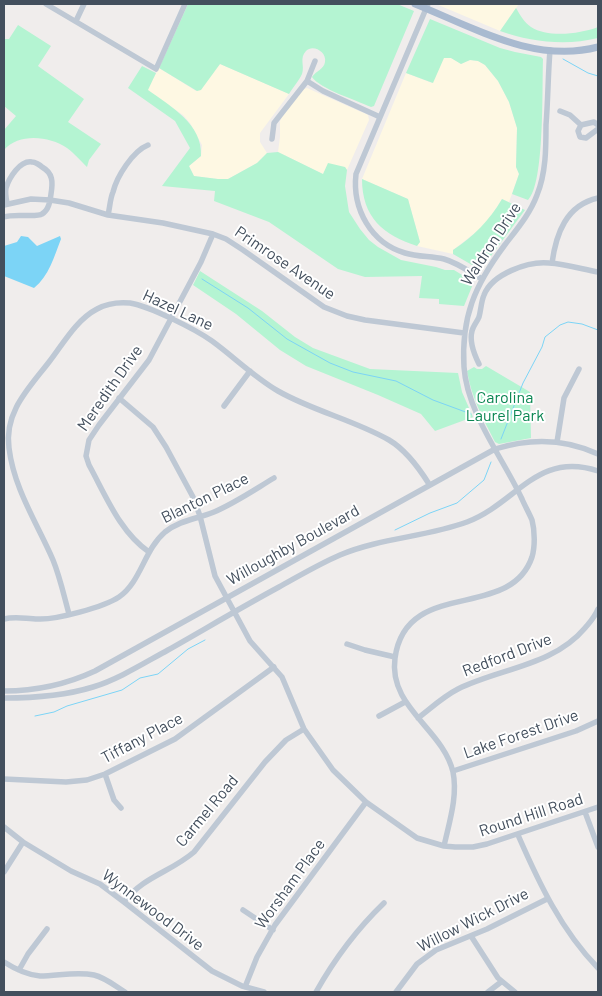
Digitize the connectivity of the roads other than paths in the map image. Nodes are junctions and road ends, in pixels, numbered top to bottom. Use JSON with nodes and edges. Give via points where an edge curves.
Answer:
{"nodes":[{"id":1,"x":46,"y":4,"type":"edge"},
{"id":2,"x":84,"y":4,"type":"edge"},
{"id":3,"x":185,"y":4,"type":"edge"},
{"id":4,"x":415,"y":4,"type":"edge"},
{"id":5,"x":427,"y":6,"type":"edge"},
{"id":6,"x":76,"y":21,"type":"junction"},
{"id":7,"x":598,"y":47,"type":"edge"},
{"id":8,"x":550,"y":50,"type":"junction"},
{"id":9,"x":314,"y":61,"type":"dead end"},
{"id":10,"x":307,"y":81,"type":"junction"},
{"id":11,"x":560,"y":110,"type":"dead end"},
{"id":12,"x":380,"y":117,"type":"junction"},
{"id":13,"x":581,"y":124,"type":"junction"},
{"id":14,"x":598,"y":127,"type":"edge"},
{"id":15,"x":272,"y":139,"type":"dead end"},
{"id":16,"x":148,"y":145,"type":"dead end"},
{"id":17,"x":598,"y":198,"type":"edge"},
{"id":18,"x":50,"y":200,"type":"junction"},
{"id":19,"x":6,"y":204,"type":"edge"},
{"id":20,"x":108,"y":215,"type":"junction"},
{"id":21,"x":4,"y":217,"type":"edge"},
{"id":22,"x":213,"y":234,"type":"junction"},
{"id":23,"x":552,"y":263,"type":"junction"},
{"id":24,"x":598,"y":272,"type":"edge"},
{"id":25,"x":482,"y":279,"type":"junction"},
{"id":26,"x":171,"y":320,"type":"junction"},
{"id":27,"x":464,"y":333,"type":"junction"},
{"id":28,"x":479,"y":364,"type":"dead end"},
{"id":29,"x":579,"y":369,"type":"dead end"},
{"id":30,"x":250,"y":371,"type":"junction"},
{"id":31,"x":119,"y":398,"type":"junction"},
{"id":32,"x":224,"y":406,"type":"dead end"},
{"id":33,"x":557,"y":442,"type":"junction"},
{"id":34,"x":495,"y":449,"type":"junction"},
{"id":35,"x":6,"y":450,"type":"edge"},
{"id":36,"x":598,"y":454,"type":"edge"},
{"id":37,"x":598,"y":471,"type":"edge"},
{"id":38,"x":274,"y":478,"type":"dead end"},
{"id":39,"x":429,"y":484,"type":"junction"},
{"id":40,"x":518,"y":490,"type":"junction"},
{"id":41,"x":200,"y":516,"type":"junction"},
{"id":42,"x":149,"y":552,"type":"junction"},
{"id":43,"x":227,"y":598,"type":"junction"},
{"id":44,"x":598,"y":610,"type":"edge"},
{"id":45,"x":234,"y":612,"type":"junction"},
{"id":46,"x":69,"y":614,"type":"junction"},
{"id":47,"x":4,"y":618,"type":"edge"},
{"id":48,"x":347,"y":644,"type":"dead end"},
{"id":49,"x":395,"y":657,"type":"junction"},
{"id":50,"x":274,"y":667,"type":"junction"},
{"id":51,"x":4,"y":691,"type":"edge"},
{"id":52,"x":4,"y":698,"type":"edge"},
{"id":53,"x":405,"y":702,"type":"junction"},
{"id":54,"x":379,"y":716,"type":"dead end"},
{"id":55,"x":418,"y":718,"type":"junction"},
{"id":56,"x":598,"y":721,"type":"edge"},
{"id":57,"x":304,"y":729,"type":"junction"},
{"id":58,"x":452,"y":771,"type":"junction"},
{"id":59,"x":105,"y":774,"type":"junction"},
{"id":60,"x":4,"y":779,"type":"edge"},
{"id":61,"x":366,"y":802,"type":"junction"},
{"id":62,"x":598,"y":807,"type":"edge"},
{"id":63,"x":121,"y":808,"type":"dead end"},
{"id":64,"x":585,"y":812,"type":"junction"},
{"id":65,"x":4,"y":827,"type":"edge"},
{"id":66,"x":518,"y":834,"type":"junction"},
{"id":67,"x":23,"y":842,"type":"junction"},
{"id":68,"x":444,"y":846,"type":"junction"},
{"id":69,"x":598,"y":847,"type":"edge"},
{"id":70,"x":4,"y":872,"type":"edge"},
{"id":71,"x":547,"y":898,"type":"junction"},
{"id":72,"x":124,"y":902,"type":"junction"},
{"id":73,"x":384,"y":903,"type":"dead end"},
{"id":74,"x":243,"y":910,"type":"dead end"},
{"id":75,"x":46,"y":929,"type":"dead end"},
{"id":76,"x":273,"y":930,"type":"junction"},
{"id":77,"x":471,"y":936,"type":"junction"},
{"id":78,"x":4,"y":962,"type":"edge"},
{"id":79,"x":598,"y":968,"type":"edge"},
{"id":80,"x":19,"y":970,"type":"junction"},
{"id":81,"x":501,"y":982,"type":"junction"},
{"id":82,"x":245,"y":987,"type":"junction"},
{"id":83,"x":125,"y":992,"type":"edge"},
{"id":84,"x":264,"y":992,"type":"edge"},
{"id":85,"x":316,"y":992,"type":"edge"},
{"id":86,"x":396,"y":992,"type":"edge"},
{"id":87,"x":488,"y":992,"type":"edge"},
{"id":88,"x":515,"y":992,"type":"edge"}],
"edges":[{"from":1,"to":6,"type":"street"},
{"from":2,"to":6,"type":"street"},
{"from":3,"to":6,"type":"street","via":[[156,68]]},
{"from":4,"to":5,"type":"main road"},
{"from":5,"to":8,"type":"main road","via":[[508,43]]},
{"from":5,"to":12,"type":"street"},
{"from":7,"to":8,"type":"main road"},
{"from":8,"to":25,"type":"street","name":"Waldron Drive","via":[[545,160],[538,192],[529,213]]},
{"from":9,"to":10,"type":"street"},
{"from":10,"to":12,"type":"street"},
{"from":10,"to":15,"type":"street","via":[[274,123]]},
{"from":11,"to":13,"type":"street"},
{"from":12,"to":25,"type":"street","via":[[356,174],[355,192],[362,217],[375,234],[404,253],[449,261]]},
{"from":13,"to":14,"type":"street","via":[[594,122]]},
{"from":13,"to":14,"type":"street","via":[[580,137],[586,138]]},
{"from":16,"to":20,"type":"street","via":[[134,155],[118,178]]},
{"from":17,"to":23,"type":"street","via":[[570,215],[558,233]]},
{"from":18,"to":19,"type":"street","name":"Primrose Avenue","via":[[31,199]]},
{"from":18,"to":19,"type":"street","via":[[52,177],[49,171],[25,162],[9,182]]},
{"from":18,"to":20,"type":"street","name":"Primrose Avenue"},
{"from":18,"to":21,"type":"street","via":[[44,214]]},
{"from":20,"to":22,"type":"street","name":"Primrose Avenue"},
{"from":22,"to":26,"type":"street","name":"Meredith Drive"},
{"from":22,"to":27,"type":"street","name":"Primrose Avenue","via":[[226,239],[334,312],[365,320]]},
{"from":23,"to":24,"type":"street"},
{"from":23,"to":28,"type":"street","via":[[511,270],[490,284],[472,330],[471,340]]},
{"from":25,"to":27,"type":"street","name":"Waldron Drive","via":[[469,306]]},
{"from":26,"to":30,"type":"street","name":"Hazel Lane","via":[[211,340]]},
{"from":26,"to":31,"type":"street","name":"Meredith Drive","via":[[148,360]]},
{"from":26,"to":35,"type":"street","name":"Hazel Lane","via":[[130,303],[97,309],[79,323],[18,401],[10,421]]},
{"from":27,"to":34,"type":"street","name":"Waldron Drive","via":[[466,386]]},
{"from":29,"to":33,"type":"street","via":[[564,398]]},
{"from":30,"to":32,"type":"street"},
{"from":30,"to":39,"type":"street","name":"Hazel Lane","via":[[286,395],[390,441],[406,453]]},
{"from":31,"to":41,"type":"street","name":"Round Hill Road","via":[[153,427],[193,497]]},
{"from":31,"to":42,"type":"street","name":"Meredith Drive","via":[[89,440],[86,456],[128,534]]},
{"from":33,"to":34,"type":"street","name":"Willoughby Boulevard","via":[[514,443]]},
{"from":33,"to":36,"type":"street","name":"Willoughby Boulevard"},
{"from":34,"to":39,"type":"street","name":"Willoughby Boulevard"},
{"from":34,"to":40,"type":"street","name":"Waldron Drive"},
{"from":35,"to":46,"type":"street","name":"Hazel Lane","via":[[24,501],[54,562]]},
{"from":37,"to":40,"type":"street","name":"Willoughby Boulevard","via":[[587,468],[552,469]]},
{"from":38,"to":41,"type":"street","name":"Blanton Place","via":[[228,506]]},
{"from":39,"to":43,"type":"street","name":"Willoughby Boulevard"},
{"from":40,"to":45,"type":"street","name":"Willoughby Boulevard","via":[[468,522],[338,555]]},
{"from":40,"to":49,"type":"street","name":"Waldron Drive","via":[[532,520],[534,536],[534,550],[524,573],[494,593],[441,605],[421,615],[399,641]]},
{"from":41,"to":42,"type":"street","name":"Blanton Place","via":[[175,525]]},
{"from":41,"to":43,"type":"street","name":"Round Hill Road","via":[[215,576]]},
{"from":42,"to":46,"type":"street","name":"Blanton Place","via":[[128,589],[118,597]]},
{"from":43,"to":45,"type":"street","name":"Round Hill Road"},
{"from":43,"to":51,"type":"street","name":"Willoughby Boulevard","via":[[75,680],[39,690]]},
{"from":44,"to":55,"type":"street","name":"Redford Drive","via":[[566,646],[548,656],[457,689]]},
{"from":45,"to":50,"type":"street","name":"Round Hill Road","via":[[250,641]]},
{"from":45,"to":52,"type":"street","name":"Willoughby Boulevard","via":[[94,687],[51,697]]},
{"from":46,"to":47,"type":"street","name":"Blanton Place","via":[[50,619]]},
{"from":48,"to":49,"type":"street"},
{"from":49,"to":53,"type":"street","name":"Waldron Drive","via":[[394,671]]},
{"from":50,"to":57,"type":"street","name":"Round Hill Road","via":[[289,691]]},
{"from":50,"to":59,"type":"street","name":"Tiffany Place","via":[[175,739]]},
{"from":53,"to":54,"type":"street"},
{"from":53,"to":55,"type":"street","name":"Waldron Drive"},
{"from":55,"to":58,"type":"street","name":"Waldron Drive","via":[[440,747]]},
{"from":56,"to":58,"type":"street","name":"Lake Forest Drive"},
{"from":57,"to":61,"type":"street","name":"Round Hill Road","via":[[333,770]]},
{"from":57,"to":72,"type":"street","name":"Carmel Road","via":[[286,740],[265,762],[194,852],[183,862],[138,886]]},
{"from":58,"to":68,"type":"street","name":"Waldron Drive","via":[[452,810]]},
{"from":59,"to":60,"type":"street","name":"Tiffany Place","via":[[66,782]]},
{"from":59,"to":63,"type":"street","via":[[114,800]]},
{"from":61,"to":68,"type":"street","name":"Round Hill Road","via":[[418,838]]},
{"from":61,"to":76,"type":"street","name":"Worsham Place"},
{"from":62,"to":64,"type":"street","name":"Round Hill Road"},
{"from":64,"to":66,"type":"street","name":"Round Hill Road"},
{"from":64,"to":69,"type":"street"},
{"from":65,"to":67,"type":"street","name":"Wynnewood Drive"},
{"from":66,"to":68,"type":"street","name":"Round Hill Road","via":[[473,847]]},
{"from":66,"to":71,"type":"street"},
{"from":67,"to":70,"type":"street"},
{"from":67,"to":72,"type":"street","name":"Wynnewood Drive","via":[[100,884]]},
{"from":71,"to":77,"type":"street","name":"Willow Wick Drive"},
{"from":71,"to":79,"type":"street","via":[[573,940]]},
{"from":72,"to":82,"type":"street","name":"Wynnewood Drive","via":[[198,961]]},
{"from":73,"to":85,"type":"street","via":[[367,919]]},
{"from":74,"to":76,"type":"street"},
{"from":75,"to":80,"type":"street"},
{"from":76,"to":82,"type":"street","name":"Worsham Place"},
{"from":77,"to":81,"type":"street"},
{"from":77,"to":86,"type":"street","name":"Willow Wick Drive","via":[[427,956]]},
{"from":78,"to":80,"type":"street"},
{"from":80,"to":83,"type":"street","via":[[40,976],[95,975]]},
{"from":81,"to":87,"type":"street"},
{"from":81,"to":88,"type":"street"},
{"from":82,"to":84,"type":"street","name":"Wynnewood Drive"}]}
